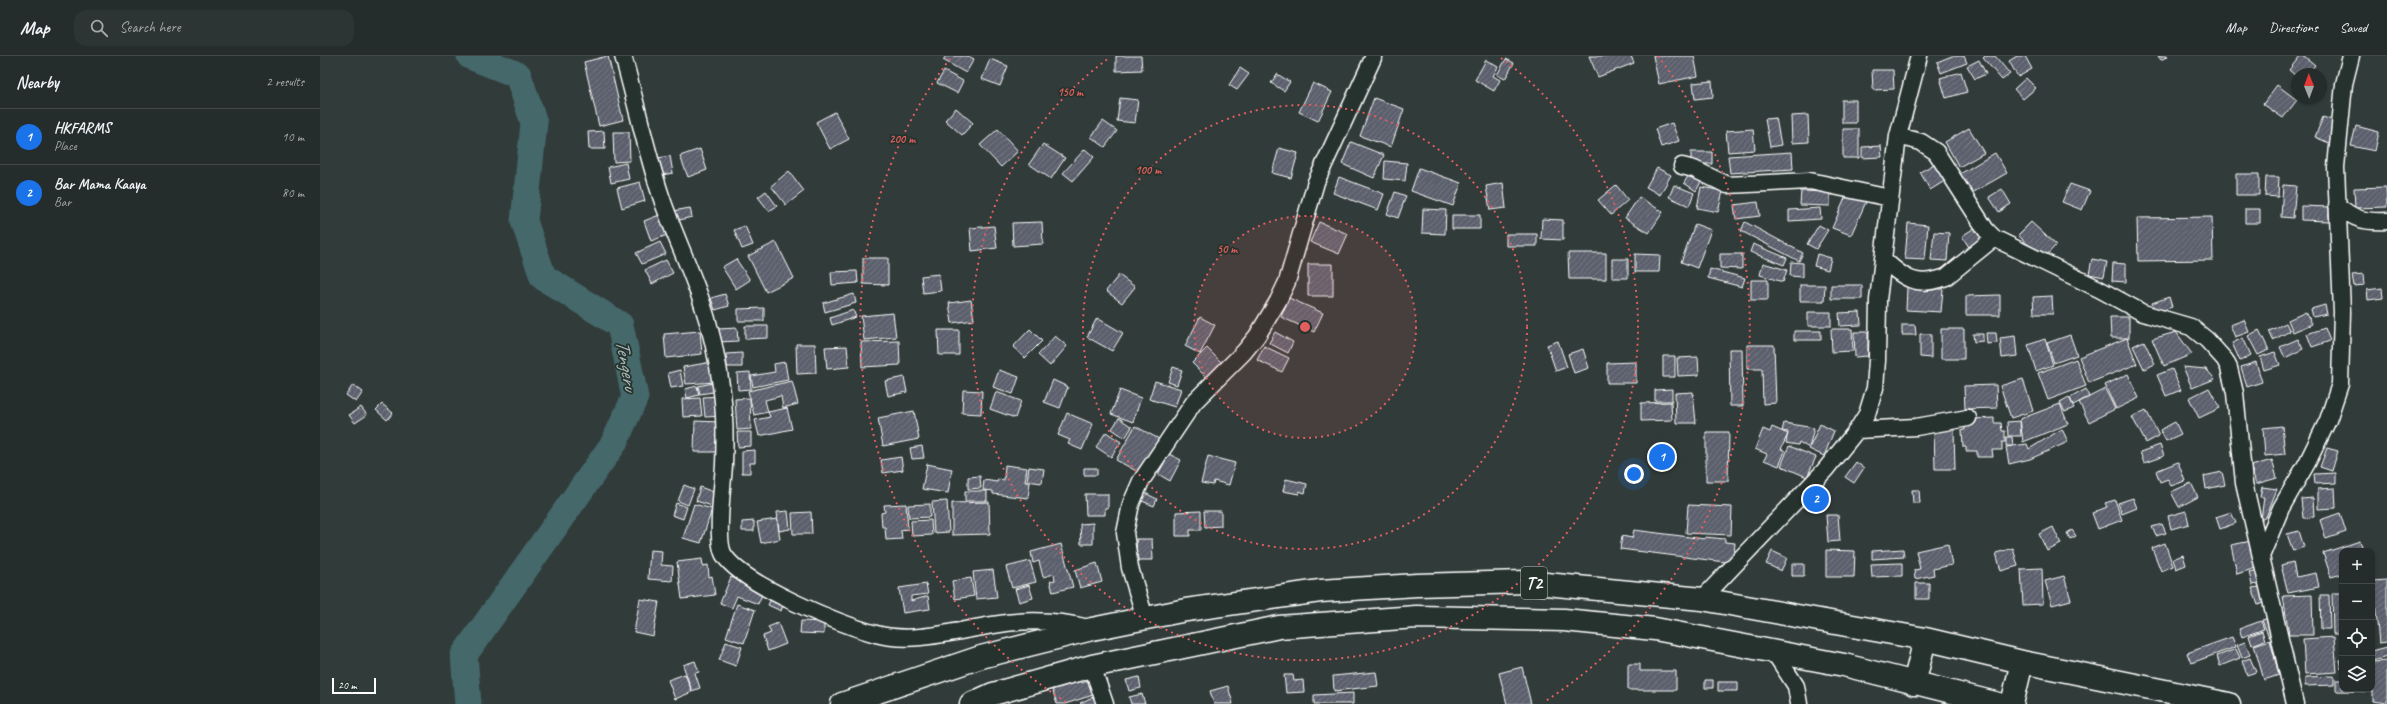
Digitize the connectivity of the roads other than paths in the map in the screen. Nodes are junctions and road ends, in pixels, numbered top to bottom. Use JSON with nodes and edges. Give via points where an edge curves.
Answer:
{"nodes":[{"id":1,"x":623,"y":56,"type":"edge"},
{"id":2,"x":1919,"y":56,"type":"edge"},
{"id":3,"x":2351,"y":56,"type":"edge"},
{"id":4,"x":1373,"y":58,"type":"dead end"},
{"id":5,"x":1898,"y":136,"type":"junction"},
{"id":6,"x":1682,"y":166,"type":"dead end"},
{"id":7,"x":1890,"y":198,"type":"junction"},
{"id":8,"x":2337,"y":205,"type":"junction"},
{"id":9,"x":2387,"y":221,"type":"edge"},
{"id":10,"x":1994,"y":238,"type":"junction"},
{"id":11,"x":1883,"y":259,"type":"junction"},
{"id":12,"x":1968,"y":418,"type":"dead end"},
{"id":13,"x":1857,"y":430,"type":"junction"},
{"id":14,"x":2262,"y":554,"type":"junction"},
{"id":15,"x":1702,"y":599,"type":"junction"},
{"id":16,"x":1145,"y":618,"type":"junction"},
{"id":17,"x":1092,"y":629,"type":"junction"},
{"id":18,"x":1925,"y":639,"type":"junction"},
{"id":19,"x":1774,"y":652,"type":"junction"},
{"id":20,"x":2022,"y":662,"type":"junction"},
{"id":21,"x":1092,"y":666,"type":"junction"},
{"id":22,"x":1914,"y":684,"type":"junction"},
{"id":23,"x":842,"y":704,"type":"edge"},
{"id":24,"x":971,"y":704,"type":"edge"},
{"id":25,"x":1105,"y":704,"type":"edge"},
{"id":26,"x":1799,"y":704,"type":"edge"},
{"id":27,"x":1999,"y":704,"type":"edge"},
{"id":28,"x":2012,"y":704,"type":"edge"},
{"id":29,"x":2229,"y":704,"type":"edge"},
{"id":30,"x":2295,"y":704,"type":"edge"}],
"edges":[{"from":1,"to":17,"type":"street","via":[[664,204],[702,303],[714,348],[725,418],[720,526],[724,556],[783,598],[886,636],[914,638],[996,624],[1041,620],[1066,622]]},
{"from":2,"to":5,"type":"street"},
{"from":3,"to":8,"type":"street","via":[[2341,111],[2336,167]]},
{"from":4,"to":16,"type":"street","via":[[1316,182],[1287,282],[1276,306],[1244,352],[1194,402],[1140,481],[1131,504],[1125,533],[1130,568]]},
{"from":5,"to":7,"type":"street"},
{"from":5,"to":10,"type":"street","via":[[1921,142],[1936,152],[1986,230]]},
{"from":6,"to":7,"type":"street","via":[[1727,185],[1810,181]]},
{"from":7,"to":11,"type":"street"},
{"from":8,"to":9,"type":"street","via":[[2352,217],[2373,222]]},
{"from":8,"to":14,"type":"street","via":[[2342,338],[2342,372],[2338,395],[2308,463],[2281,508]]},
{"from":10,"to":11,"type":"street","via":[[1946,277],[1936,280],[1909,280],[1897,273]]},
{"from":10,"to":14,"type":"street","via":[[2099,289],[2143,314],[2191,327],[2222,357],[2229,368],[2235,393],[2244,483]]},
{"from":11,"to":13,"type":"street","via":[[1878,300],[1878,360],[1874,388],[1867,414]]},
{"from":12,"to":13,"type":"street","via":[[1916,427]]},
{"from":13,"to":15,"type":"street","via":[[1796,502]]},
{"from":14,"to":30,"type":"street","via":[[2277,633]]},
{"from":15,"to":16,"type":"highway","number":"T2","via":[[1524,582],[1417,585],[1320,591]]},
{"from":15,"to":18,"type":"highway","number":"T2"},
{"from":16,"to":17,"type":"highway","number":"T2"},
{"from":17,"to":23,"type":"highway","number":"T2","via":[[980,657]]},
{"from":18,"to":20,"type":"highway","number":"T2"},
{"from":18,"to":22,"type":"highway"},
{"from":19,"to":21,"type":"highway","number":"T2","via":[[1655,629],[1579,621],[1416,617],[1279,627]]},
{"from":19,"to":22,"type":"highway","number":"T2","via":[[1844,665]]},
{"from":19,"to":26,"type":"street","via":[[1796,686]]},
{"from":20,"to":28,"type":"highway"},
{"from":20,"to":29,"type":"highway","number":"T2"},
{"from":21,"to":24,"type":"highway","number":"T2","via":[[993,694]]},
{"from":21,"to":25,"type":"street"},
{"from":22,"to":27,"type":"highway","number":"T2"}]}
